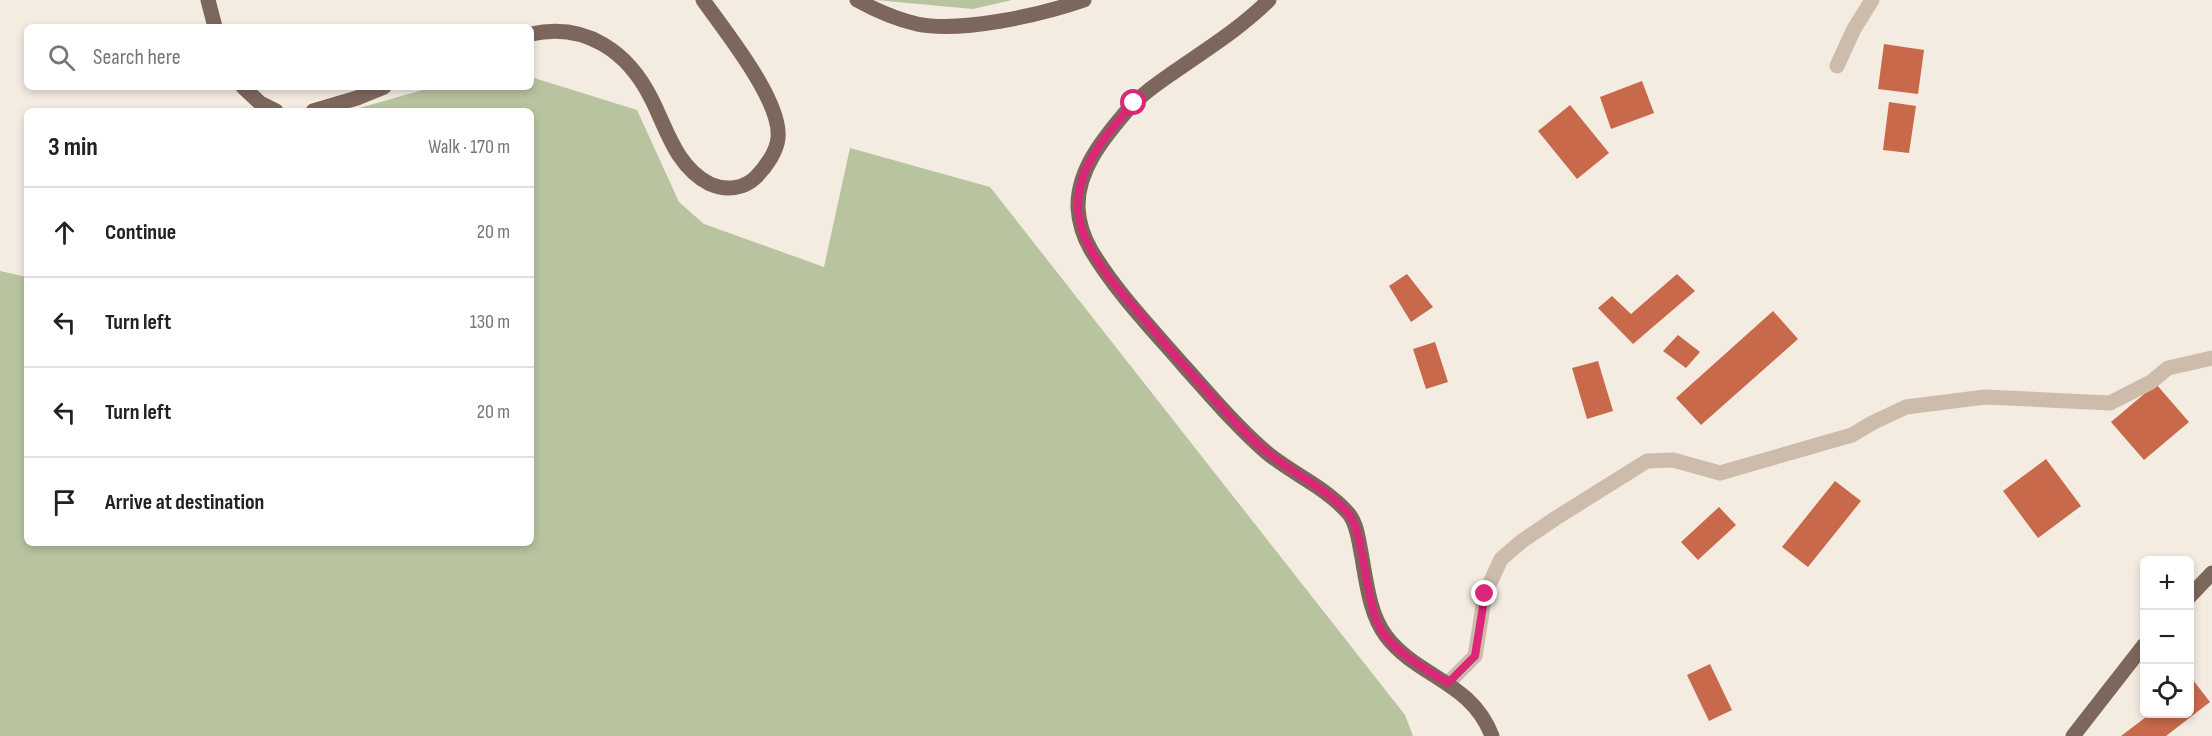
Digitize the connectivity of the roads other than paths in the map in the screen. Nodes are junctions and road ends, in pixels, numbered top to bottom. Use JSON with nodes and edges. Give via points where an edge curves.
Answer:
{"nodes":[{"id":1,"x":208,"y":0,"type":"edge"},
{"id":2,"x":703,"y":0,"type":"edge"},
{"id":3,"x":857,"y":0,"type":"edge"},
{"id":4,"x":1084,"y":0,"type":"edge"},
{"id":5,"x":1269,"y":0,"type":"edge"},
{"id":6,"x":1872,"y":0,"type":"edge"},
{"id":7,"x":214,"y":24,"type":"edge"},
{"id":8,"x":534,"y":34,"type":"edge"},
{"id":9,"x":1837,"y":66,"type":"dead end"},
{"id":10,"x":246,"y":90,"type":"edge"},
{"id":11,"x":377,"y":90,"type":"edge"},
{"id":12,"x":269,"y":108,"type":"edge"},
{"id":13,"x":323,"y":108,"type":"edge"},
{"id":14,"x":2212,"y":358,"type":"edge"},
{"id":15,"x":2212,"y":573,"type":"edge"},
{"id":16,"x":2194,"y":592,"type":"edge"},
{"id":17,"x":2140,"y":651,"type":"edge"},
{"id":18,"x":1448,"y":683,"type":"junction"},
{"id":19,"x":1492,"y":736,"type":"edge"},
{"id":20,"x":2073,"y":736,"type":"edge"}],
"edges":[{"from":1,"to":7,"type":"main road"},
{"from":2,"to":8,"type":"main road","via":[[754,73],[778,126],[776,147],[769,160],[754,179],[737,188],[713,185],[691,171],[677,152],[651,97],[611,49],[574,32]]},
{"from":3,"to":4,"type":"main road","via":[[899,20],[940,26],[1041,12]]},
{"from":5,"to":18,"type":"main road","via":[[1124,113],[1101,142],[1084,173],[1078,196],[1080,221],[1090,249],[1111,279],[1210,394],[1268,453],[1324,491],[1347,512],[1358,536],[1378,625],[1405,654]]},
{"from":6,"to":9,"type":"street"},
{"from":10,"to":12,"type":"main road"},
{"from":11,"to":13,"type":"main road"},
{"from":14,"to":18,"type":"street","via":[[2168,368],[2151,382],[2110,403],[1985,397],[1906,407],[1852,435],[1720,473],[1673,460],[1647,461],[1547,524],[1501,559],[1485,594],[1475,656]]},
{"from":15,"to":16,"type":"main road"},
{"from":17,"to":20,"type":"main road"},
{"from":18,"to":19,"type":"main road","via":[[1473,704]]}]}
